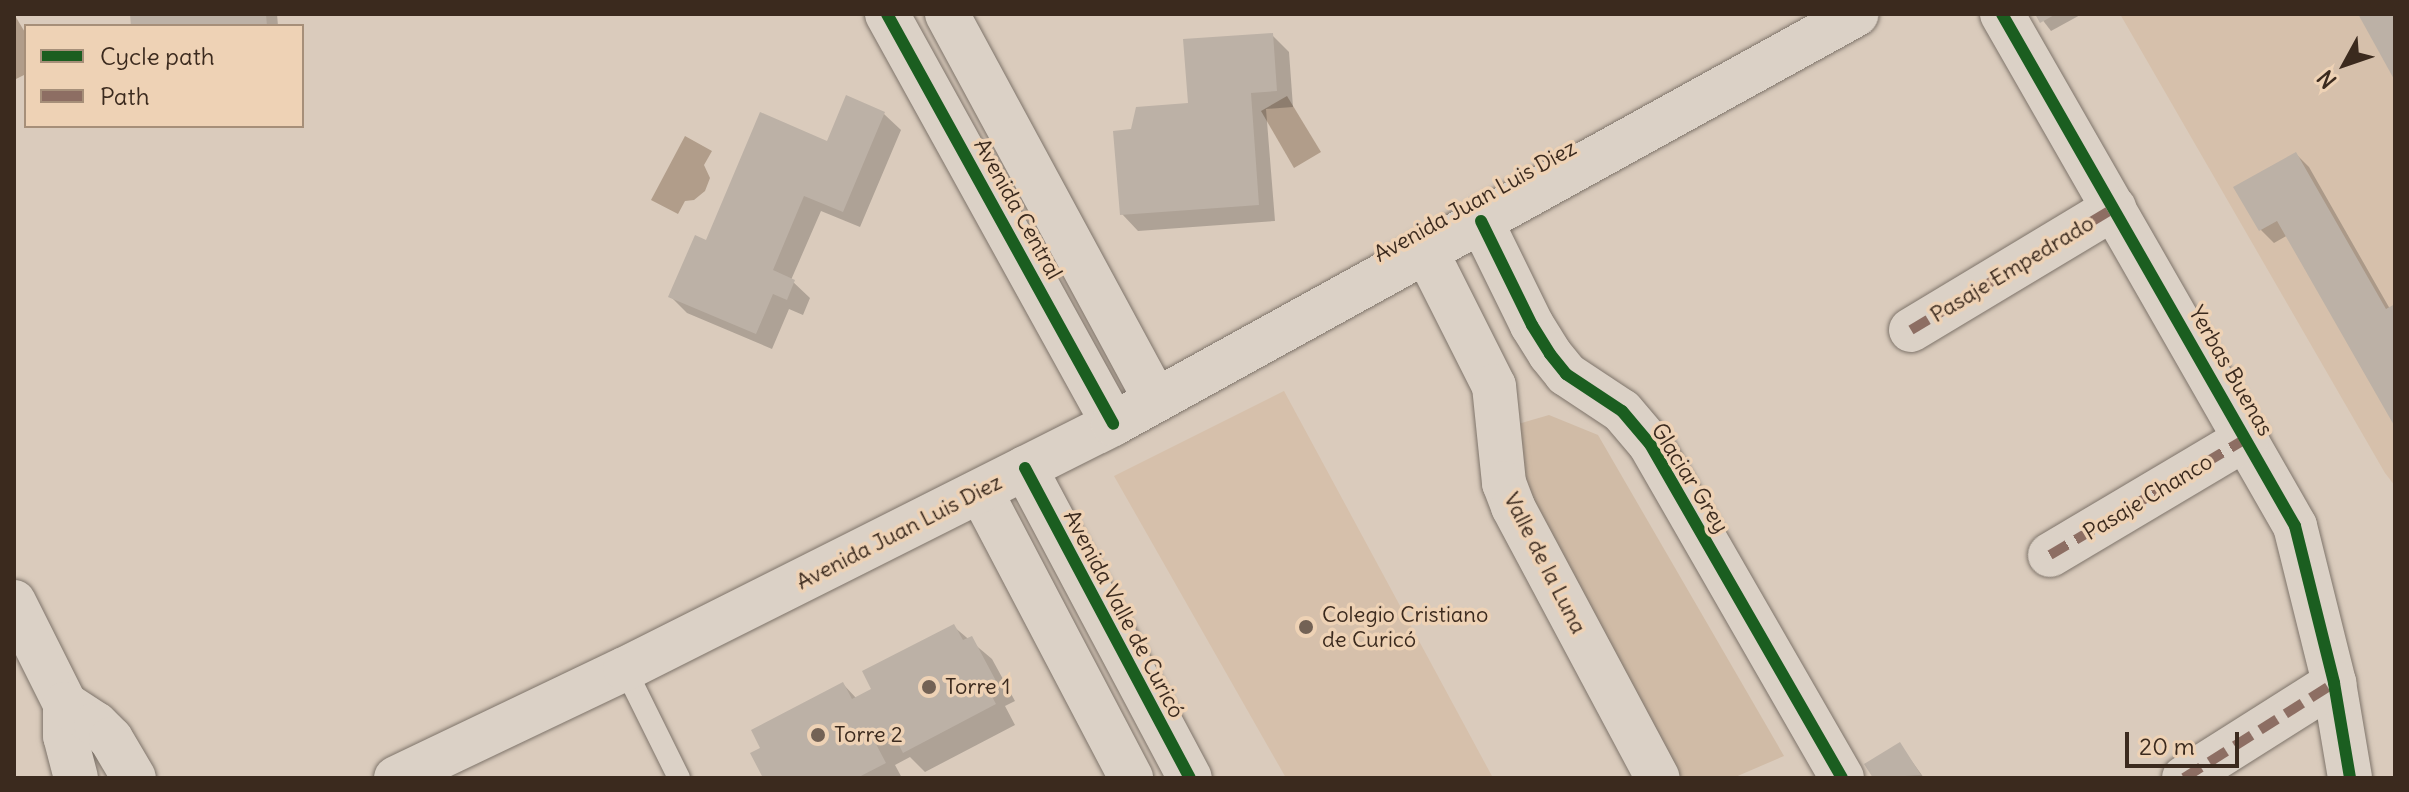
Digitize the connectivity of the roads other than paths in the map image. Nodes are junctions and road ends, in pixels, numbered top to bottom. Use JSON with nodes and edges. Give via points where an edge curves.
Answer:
{"nodes":[{"id":1,"x":887,"y":14,"type":"edge"},
{"id":2,"x":947,"y":14,"type":"edge"},
{"id":3,"x":1857,"y":14,"type":"edge"},
{"id":4,"x":2002,"y":14,"type":"edge"},
{"id":5,"x":2114,"y":208,"type":"junction"},
{"id":6,"x":1481,"y":221,"type":"junction"},
{"id":7,"x":1426,"y":251,"type":"junction"},
{"id":8,"x":1911,"y":330,"type":"dead end"},
{"id":9,"x":1156,"y":400,"type":"junction"},
{"id":10,"x":1113,"y":424,"type":"junction"},
{"id":11,"x":2247,"y":438,"type":"junction"},
{"id":12,"x":1025,"y":468,"type":"junction"},
{"id":13,"x":981,"y":492,"type":"junction"},
{"id":14,"x":2050,"y":555,"type":"dead end"},
{"id":15,"x":14,"y":602,"type":"edge"},
{"id":16,"x":625,"y":669,"type":"junction"},
{"id":17,"x":2334,"y":683,"type":"junction"},
{"id":18,"x":65,"y":704,"type":"junction"},
{"id":19,"x":1830,"y":774,"type":"edge"},
{"id":20,"x":76,"y":778,"type":"edge"},
{"id":21,"x":134,"y":778,"type":"edge"},
{"id":22,"x":396,"y":778,"type":"edge"},
{"id":23,"x":679,"y":778,"type":"edge"},
{"id":24,"x":1131,"y":778,"type":"edge"},
{"id":25,"x":1190,"y":778,"type":"edge"},
{"id":26,"x":1658,"y":778,"type":"edge"},
{"id":27,"x":2184,"y":778,"type":"edge"},
{"id":28,"x":2350,"y":778,"type":"edge"}],
"edges":[{"from":1,"to":10,"type":"street","name":"Avenida Central"},
{"from":2,"to":9,"type":"street","name":"Avenida Central"},
{"from":3,"to":6,"type":"street","name":"Avenida Juan Luis Diez"},
{"from":4,"to":5,"type":"street","name":"Yerbas Buenas"},
{"from":5,"to":8,"type":"street","name":"Pasaje Empedrado"},
{"from":5,"to":11,"type":"street","name":"Yerbas Buenas"},
{"from":6,"to":7,"type":"street","name":"Avenida Juan Luis Diez"},
{"from":6,"to":19,"type":"street","name":"Glaciar Grey","via":[[1550,354],[1566,374],[1622,411],[1650,444]]},
{"from":7,"to":9,"type":"street","name":"Avenida Juan Luis Diez"},
{"from":7,"to":26,"type":"street","name":"Valle de la Luna","via":[[1494,386],[1504,483],[1513,507]]},
{"from":9,"to":10,"type":"street","name":"Avenida Juan Luis Diez"},
{"from":10,"to":12,"type":"street","name":"Avenida Juan Luis Diez"},
{"from":11,"to":14,"type":"street","name":"Pasaje Chanco"},
{"from":11,"to":17,"type":"street","name":"Yerbas Buenas","via":[[2295,526]]},
{"from":12,"to":13,"type":"street","name":"Avenida Juan Luis Diez"},
{"from":12,"to":25,"type":"street","name":"Avenida Valle de Curicó"},
{"from":13,"to":16,"type":"street","name":"Avenida Juan Luis Diez"},
{"from":13,"to":24,"type":"street"},
{"from":15,"to":18,"type":"street"},
{"from":16,"to":22,"type":"street","name":"Avenida Juan Luis Diez"},
{"from":16,"to":23,"type":"lane"},
{"from":17,"to":27,"type":"street"},
{"from":17,"to":28,"type":"street","name":"Yerbas Buenas"},
{"from":18,"to":20,"type":"street","via":[[65,736]]},
{"from":18,"to":21,"type":"street","via":[[111,739]]}]}
